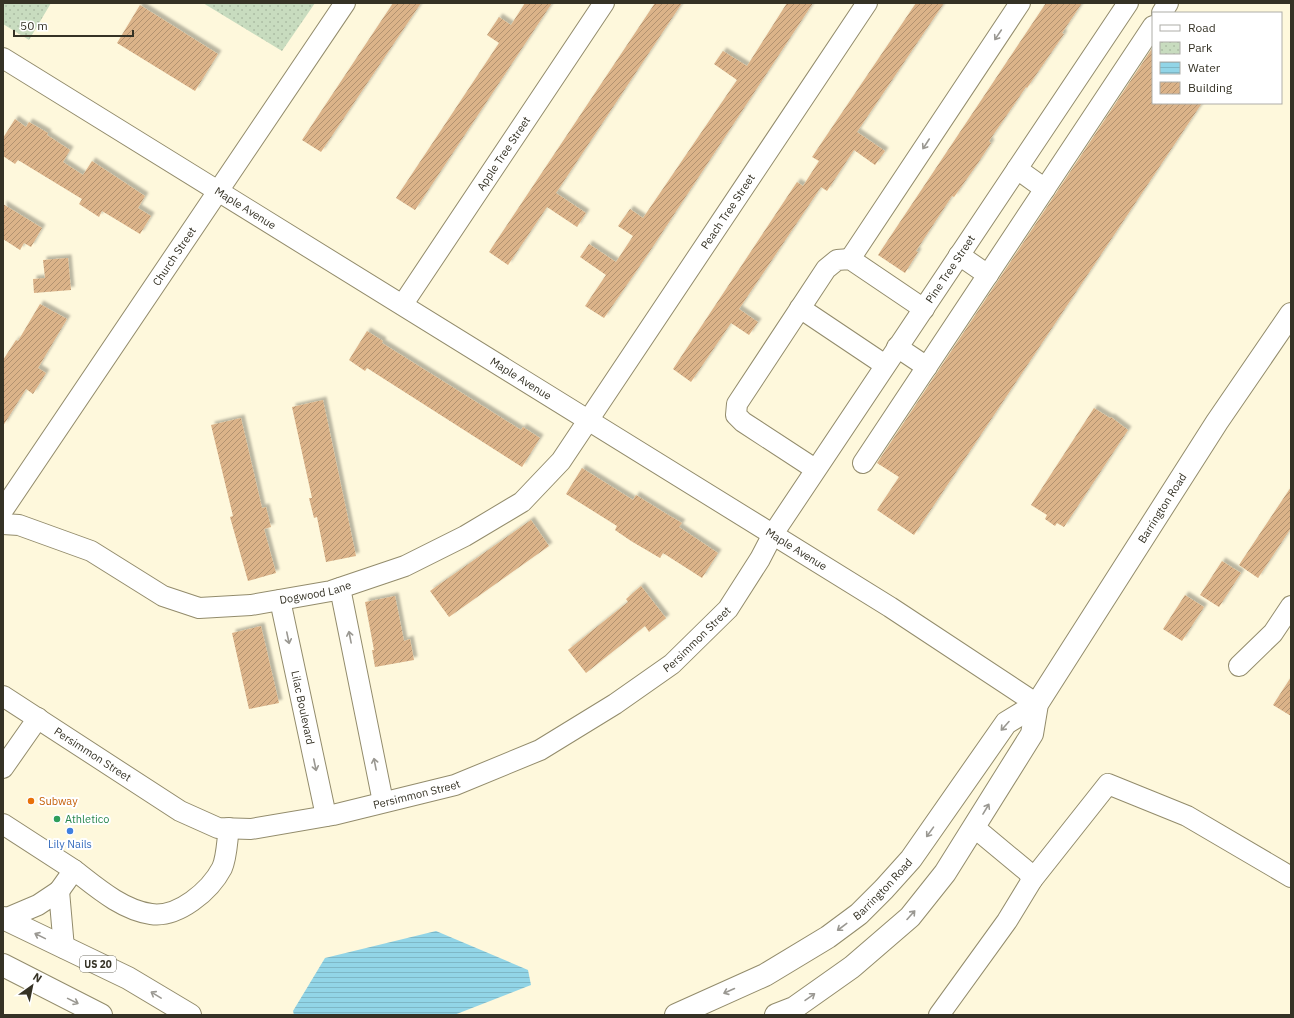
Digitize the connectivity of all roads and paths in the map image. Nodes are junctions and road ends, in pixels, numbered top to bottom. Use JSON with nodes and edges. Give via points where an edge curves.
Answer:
{"nodes":[{"id":1,"x":345,"y":3,"type":"edge"},
{"id":2,"x":604,"y":3,"type":"edge"},
{"id":3,"x":867,"y":3,"type":"edge"},
{"id":4,"x":1020,"y":3,"type":"edge"},
{"id":5,"x":1168,"y":3,"type":"edge"},
{"id":6,"x":1126,"y":5,"type":"edge"},
{"id":7,"x":1162,"y":12,"type":"edge"},
{"id":8,"x":1152,"y":20,"type":"edge"},
{"id":9,"x":1152,"y":28,"type":"edge"},
{"id":10,"x":3,"y":58,"type":"edge"},
{"id":11,"x":1087,"y":64,"type":"junction"},
{"id":12,"x":1115,"y":83,"type":"junction"},
{"id":13,"x":1017,"y":169,"type":"junction"},
{"id":14,"x":1045,"y":189,"type":"junction"},
{"id":15,"x":218,"y":192,"type":"junction"},
{"id":16,"x":959,"y":255,"type":"junction"},
{"id":17,"x":850,"y":259,"type":"junction"},
{"id":18,"x":988,"y":275,"type":"junction"},
{"id":19,"x":403,"y":304,"type":"junction"},
{"id":20,"x":800,"y":308,"type":"junction"},
{"id":21,"x":924,"y":309,"type":"junction"},
{"id":22,"x":1291,"y":314,"type":"edge"},
{"id":23,"x":897,"y":347,"type":"junction"},
{"id":24,"x":885,"y":365,"type":"junction"},
{"id":25,"x":927,"y":367,"type":"junction"},
{"id":26,"x":589,"y":420,"type":"junction"},
{"id":27,"x":863,"y":463,"type":"dead end"},
{"id":28,"x":815,"y":469,"type":"junction"},
{"id":29,"x":3,"y":510,"type":"edge"},
{"id":30,"x":3,"y":524,"type":"edge"},
{"id":31,"x":773,"y":534,"type":"junction"},
{"id":32,"x":340,"y":588,"type":"junction"},
{"id":33,"x":280,"y":600,"type":"junction"},
{"id":34,"x":1291,"y":606,"type":"edge"},
{"id":35,"x":1239,"y":666,"type":"dead end"},
{"id":36,"x":3,"y":696,"type":"edge"},
{"id":37,"x":1037,"y":704,"type":"junction"},
{"id":38,"x":38,"y":718,"type":"junction"},
{"id":39,"x":6,"y":758,"type":"edge"},
{"id":40,"x":383,"y":802,"type":"junction"},
{"id":41,"x":326,"y":816,"type":"junction"},
{"id":42,"x":3,"y":824,"type":"edge"},
{"id":43,"x":229,"y":828,"type":"junction"},
{"id":44,"x":975,"y":828,"type":"junction"},
{"id":45,"x":74,"y":870,"type":"junction"},
{"id":46,"x":1291,"y":877,"type":"edge"},
{"id":47,"x":1032,"y":880,"type":"junction"},
{"id":48,"x":59,"y":891,"type":"junction"},
{"id":49,"x":4,"y":919,"type":"edge"},
{"id":50,"x":64,"y":948,"type":"junction"},
{"id":51,"x":3,"y":965,"type":"edge"},
{"id":52,"x":101,"y":1015,"type":"edge"},
{"id":53,"x":190,"y":1015,"type":"edge"},
{"id":54,"x":676,"y":1015,"type":"edge"},
{"id":55,"x":776,"y":1015,"type":"edge"},
{"id":56,"x":939,"y":1015,"type":"edge"}],
"edges":[{"from":1,"to":15,"type":"street","name":"Church Street"},
{"from":2,"to":19,"type":"street","name":"Apple Tree Street"},
{"from":3,"to":26,"type":"street","name":"Peach Tree Street"},
{"from":4,"to":17,"type":"street","one_way":true},
{"from":5,"to":7,"type":"street"},
{"from":6,"to":8,"type":"street"},
{"from":6,"to":11,"type":"street","name":"Pine Tree Street"},
{"from":9,"to":12,"type":"street"},
{"from":10,"to":15,"type":"street","name":"Maple Avenue"},
{"from":11,"to":12,"type":"street"},
{"from":11,"to":13,"type":"street","name":"Pine Tree Street"},
{"from":12,"to":14,"type":"street"},
{"from":13,"to":14,"type":"street"},
{"from":13,"to":16,"type":"street","name":"Pine Tree Street"},
{"from":14,"to":18,"type":"street"},
{"from":15,"to":19,"type":"street","name":"Maple Avenue"},
{"from":15,"to":29,"type":"street","name":"Church Street"},
{"from":16,"to":18,"type":"street"},
{"from":16,"to":21,"type":"street","name":"Pine Tree Street"},
{"from":17,"to":20,"type":"street","via":[[837,260],[826,269]]},
{"from":17,"to":21,"type":"street"},
{"from":18,"to":25,"type":"street"},
{"from":19,"to":26,"type":"street","name":"Maple Avenue"},
{"from":20,"to":24,"type":"street"},
{"from":20,"to":28,"type":"street","via":[[737,404],[736,415]]},
{"from":21,"to":23,"type":"street","name":"Pine Tree Street"},
{"from":22,"to":37,"type":"main road","name":"Barrington Road","via":[[1217,422]]},
{"from":23,"to":24,"type":"street","name":"Pine Tree Street"},
{"from":23,"to":25,"type":"street"},
{"from":24,"to":28,"type":"street","name":"Pine Tree Street"},
{"from":25,"to":27,"type":"street"},
{"from":26,"to":31,"type":"street","name":"Maple Avenue"},
{"from":26,"to":32,"type":"street","name":"Dogwood Lane","via":[[561,461],[522,502],[465,536],[405,566]]},
{"from":28,"to":31,"type":"street","name":"Pine Tree Street"},
{"from":30,"to":33,"type":"street","name":"Dogwood Lane","via":[[19,525],[91,551],[163,596],[199,608],[251,605]]},
{"from":31,"to":37,"type":"street","name":"Maple Avenue"},
{"from":31,"to":40,"type":"street","name":"Persimmon Street","via":[[728,609],[672,664],[540,750],[455,785]]},
{"from":32,"to":33,"type":"street","name":"Dogwood Lane"},
{"from":40,"to":32,"type":"street","one_way":true},
{"from":33,"to":41,"type":"street","name":"Lilac Boulevard","one_way":true},
{"from":34,"to":35,"type":"street","via":[[1273,633]]},
{"from":36,"to":38,"type":"street","name":"Persimmon Street"},
{"from":44,"to":37,"type":"main road","name":"Barrington Road","one_way":true,"via":[[1032,734]]},
{"from":37,"to":54,"type":"main road","name":"Barrington Road","one_way":true,"via":[[1006,723],[911,859],[859,914],[828,937],[765,975]]},
{"from":38,"to":39,"type":"street"},
{"from":38,"to":43,"type":"street","name":"Persimmon Street","via":[[180,811],[218,828]]},
{"from":40,"to":41,"type":"street","name":"Persimmon Street"},
{"from":41,"to":43,"type":"street","name":"Persimmon Street","via":[[251,829]]},
{"from":42,"to":45,"type":"street"},
{"from":43,"to":45,"type":"street","via":[[222,867],[203,893],[178,911],[151,914],[130,908],[110,897]]},
{"from":44,"to":47,"type":"street","via":[[1028,872]]},
{"from":55,"to":44,"type":"main road","name":"Barrington Road","one_way":true,"via":[[794,1008],[852,968],[910,918],[945,874]]},
{"from":45,"to":48,"type":"street"},
{"from":46,"to":47,"type":"street","via":[[1187,816],[1108,784]]},
{"from":47,"to":56,"type":"street","via":[[1007,921]]},
{"from":48,"to":49,"type":"street","via":[[38,904]]},
{"from":48,"to":50,"type":"street"},
{"from":50,"to":49,"type":"main road","number":"US 20","one_way":true},
{"from":53,"to":50,"type":"main road","number":"US 20","one_way":true,"via":[[128,978]]},
{"from":51,"to":52,"type":"main road","one_way":true}]}
